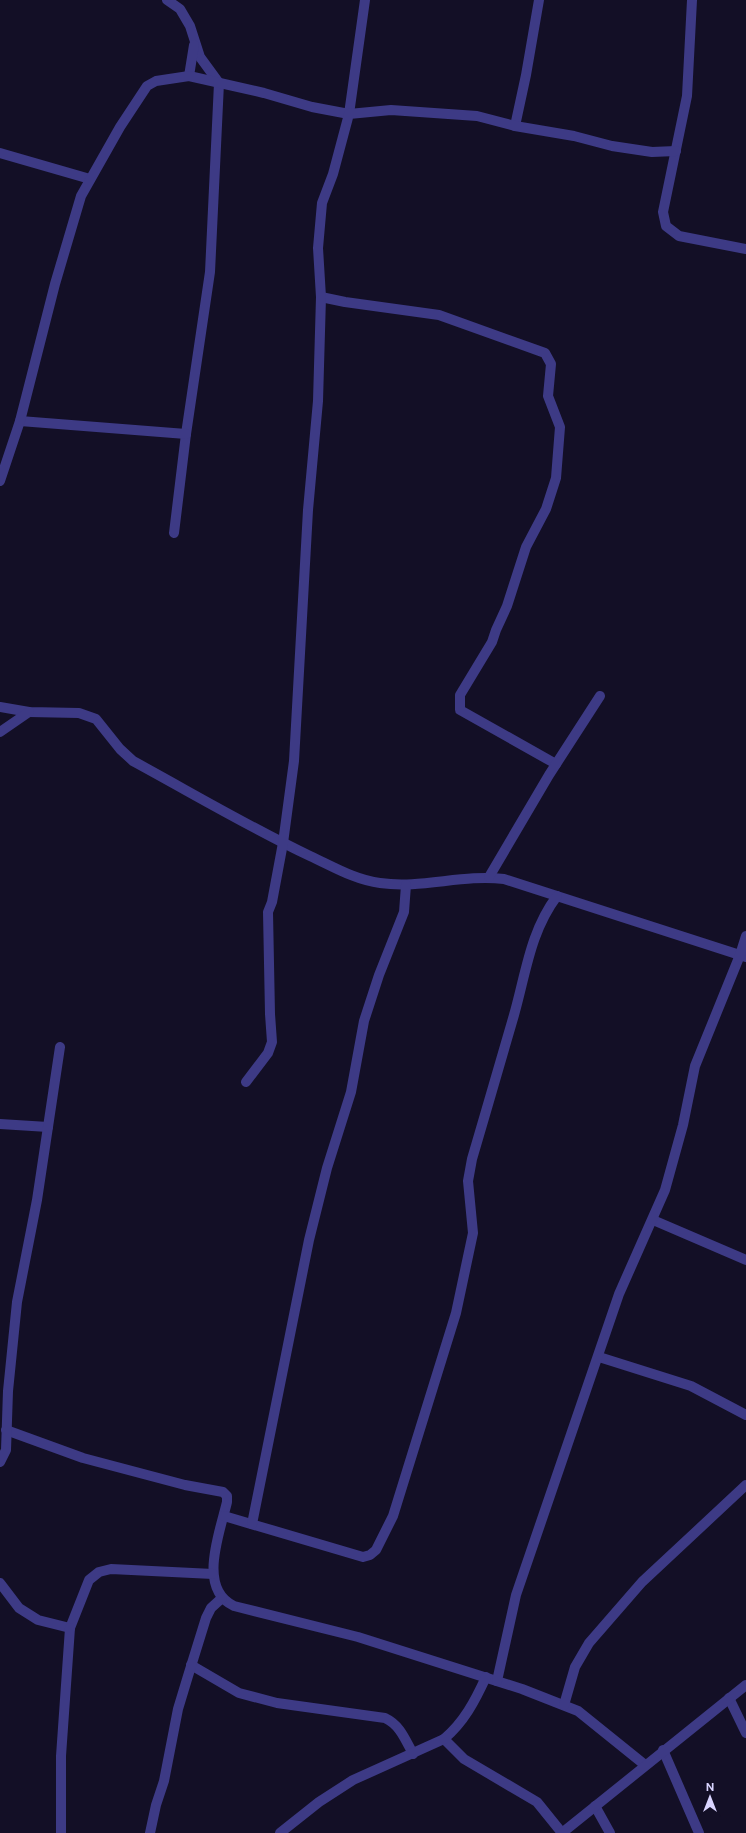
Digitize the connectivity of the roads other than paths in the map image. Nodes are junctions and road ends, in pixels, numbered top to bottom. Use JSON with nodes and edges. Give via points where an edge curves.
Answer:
{"nodes":[{"id":1,"x":167,"y":0,"type":"edge"},
{"id":2,"x":365,"y":0,"type":"edge"},
{"id":3,"x":539,"y":0,"type":"edge"},
{"id":4,"x":692,"y":0,"type":"edge"},
{"id":5,"x":195,"y":43,"type":"junction"},
{"id":6,"x":189,"y":76,"type":"junction"},
{"id":7,"x":219,"y":83,"type":"junction"},
{"id":8,"x":349,"y":114,"type":"junction"},
{"id":9,"x":514,"y":126,"type":"junction"},
{"id":10,"x":676,"y":151,"type":"junction"},
{"id":11,"x":0,"y":153,"type":"edge"},
{"id":12,"x":90,"y":179,"type":"junction"},
{"id":13,"x":746,"y":249,"type":"edge"},
{"id":14,"x":321,"y":297,"type":"junction"},
{"id":15,"x":20,"y":421,"type":"junction"},
{"id":16,"x":186,"y":434,"type":"junction"},
{"id":17,"x":0,"y":480,"type":"edge"},
{"id":18,"x":174,"y":533,"type":"dead end"},
{"id":19,"x":600,"y":696,"type":"dead end"},
{"id":20,"x":0,"y":707,"type":"edge"},
{"id":21,"x":30,"y":712,"type":"junction"},
{"id":22,"x":0,"y":732,"type":"edge"},
{"id":23,"x":556,"y":764,"type":"junction"},
{"id":24,"x":283,"y":843,"type":"junction"},
{"id":25,"x":489,"y":877,"type":"junction"},
{"id":26,"x":406,"y":885,"type":"junction"},
{"id":27,"x":557,"y":896,"type":"junction"},
{"id":28,"x":746,"y":936,"type":"edge"},
{"id":29,"x":743,"y":956,"type":"edge"},
{"id":30,"x":60,"y":1047,"type":"dead end"},
{"id":31,"x":246,"y":1082,"type":"dead end"},
{"id":32,"x":0,"y":1124,"type":"edge"},
{"id":33,"x":48,"y":1127,"type":"junction"},
{"id":34,"x":652,"y":1220,"type":"junction"},
{"id":35,"x":746,"y":1260,"type":"edge"},
{"id":36,"x":599,"y":1357,"type":"junction"},
{"id":37,"x":746,"y":1415,"type":"edge"},
{"id":38,"x":6,"y":1430,"type":"junction"},
{"id":39,"x":0,"y":1462,"type":"edge"},
{"id":40,"x":746,"y":1485,"type":"edge"},
{"id":41,"x":224,"y":1516,"type":"junction"},
{"id":42,"x":252,"y":1524,"type":"junction"},
{"id":43,"x":213,"y":1574,"type":"junction"},
{"id":44,"x":0,"y":1583,"type":"edge"},
{"id":45,"x":222,"y":1598,"type":"junction"},
{"id":46,"x":70,"y":1628,"type":"junction"},
{"id":47,"x":191,"y":1665,"type":"junction"},
{"id":48,"x":486,"y":1677,"type":"junction"},
{"id":49,"x":497,"y":1681,"type":"junction"},
{"id":50,"x":746,"y":1685,"type":"edge"},
{"id":51,"x":729,"y":1698,"type":"junction"},
{"id":52,"x":564,"y":1706,"type":"junction"},
{"id":53,"x":746,"y":1733,"type":"edge"},
{"id":54,"x":444,"y":1739,"type":"junction"},
{"id":55,"x":663,"y":1750,"type":"junction"},
{"id":56,"x":413,"y":1754,"type":"junction"},
{"id":57,"x":645,"y":1765,"type":"junction"},
{"id":58,"x":595,"y":1806,"type":"junction"},
{"id":59,"x":61,"y":1833,"type":"edge"},
{"id":60,"x":150,"y":1833,"type":"edge"},
{"id":61,"x":280,"y":1833,"type":"edge"},
{"id":62,"x":562,"y":1833,"type":"edge"},
{"id":63,"x":610,"y":1833,"type":"edge"},
{"id":64,"x":699,"y":1833,"type":"edge"}],
"edges":[{"from":1,"to":5,"type":"street","via":[[180,9],[190,26]]},
{"from":2,"to":8,"type":"street"},
{"from":3,"to":9,"type":"street"},
{"from":4,"to":10,"type":"street","via":[[687,96]]},
{"from":5,"to":6,"type":"street"},
{"from":5,"to":7,"type":"street","via":[[200,57]]},
{"from":6,"to":7,"type":"street"},
{"from":6,"to":12,"type":"street","via":[[156,81],[147,86]]},
{"from":7,"to":8,"type":"street"},
{"from":7,"to":16,"type":"street","via":[[210,272]]},
{"from":8,"to":9,"type":"street","via":[[399,110],[477,116]]},
{"from":8,"to":14,"type":"street","via":[[333,174],[322,203],[318,248]]},
{"from":9,"to":10,"type":"street","via":[[574,136],[612,146],[652,152]]},
{"from":10,"to":13,"type":"street","via":[[663,212],[666,226],[679,236]]},
{"from":11,"to":12,"type":"street"},
{"from":12,"to":15,"type":"street","via":[[81,196],[55,284]]},
{"from":14,"to":23,"type":"street","via":[[439,315],[545,353],[548,357],[551,364],[548,396],[560,428],[556,478],[546,509],[524,552],[507,606],[492,642],[460,695],[459,703],[460,710]]},
{"from":14,"to":24,"type":"street","via":[[318,400],[308,510],[294,761]]},
{"from":15,"to":16,"type":"street"},
{"from":15,"to":17,"type":"street"},
{"from":16,"to":18,"type":"street"},
{"from":19,"to":23,"type":"street"},
{"from":20,"to":21,"type":"street"},
{"from":21,"to":22,"type":"street"},
{"from":21,"to":24,"type":"street","via":[[79,713],[96,719],[120,749],[133,760]]},
{"from":23,"to":25,"type":"street"},
{"from":24,"to":26,"type":"street","via":[[357,878]]},
{"from":24,"to":31,"type":"street","via":[[268,912],[272,1042],[268,1052]]},
{"from":25,"to":26,"type":"street"},
{"from":25,"to":27,"type":"street","via":[[504,879]]},
{"from":26,"to":42,"type":"street","via":[[404,912],[364,1020],[351,1092],[327,1168],[309,1240]]},
{"from":27,"to":29,"type":"street"},
{"from":27,"to":42,"type":"street","via":[[540,922],[530,950],[515,1014],[472,1159],[468,1182],[473,1233],[456,1313],[393,1516],[376,1550],[363,1557]]},
{"from":28,"to":29,"type":"street"},
{"from":29,"to":34,"type":"street","via":[[695,1066],[683,1125],[665,1190]]},
{"from":30,"to":33,"type":"street"},
{"from":32,"to":33,"type":"street"},
{"from":33,"to":38,"type":"street","via":[[18,1302]]},
{"from":34,"to":35,"type":"street"},
{"from":34,"to":36,"type":"street","via":[[619,1294]]},
{"from":36,"to":37,"type":"street","via":[[691,1386]]},
{"from":36,"to":49,"type":"street","via":[[516,1595]]},
{"from":38,"to":39,"type":"street","via":[[6,1450]]},
{"from":38,"to":41,"type":"street","via":[[83,1458],[223,1492],[227,1496]]},
{"from":40,"to":52,"type":"street","via":[[642,1582],[589,1643],[575,1667]]},
{"from":41,"to":42,"type":"street"},
{"from":41,"to":43,"type":"street","via":[[214,1555]]},
{"from":43,"to":45,"type":"street","via":[[217,1591]]},
{"from":43,"to":46,"type":"street","via":[[111,1569],[99,1572],[89,1580]]},
{"from":44,"to":46,"type":"street","via":[[19,1608],[38,1620]]},
{"from":45,"to":47,"type":"street","via":[[211,1608],[206,1618]]},
{"from":45,"to":48,"type":"street","via":[[234,1606],[358,1637]]},
{"from":46,"to":59,"type":"street","via":[[61,1756]]},
{"from":47,"to":56,"type":"street","via":[[239,1693],[277,1703],[393,1721],[401,1730]]},
{"from":47,"to":60,"type":"street","via":[[178,1709],[164,1781]]},
{"from":48,"to":49,"type":"street"},
{"from":48,"to":54,"type":"street","via":[[474,1704]]},
{"from":49,"to":52,"type":"street"},
{"from":50,"to":51,"type":"street"},
{"from":51,"to":53,"type":"street"},
{"from":51,"to":55,"type":"street"},
{"from":52,"to":57,"type":"street","via":[[578,1711]]},
{"from":54,"to":56,"type":"street"},
{"from":54,"to":62,"type":"street","via":[[464,1759],[537,1802]]},
{"from":55,"to":57,"type":"street"},
{"from":55,"to":64,"type":"street"},
{"from":56,"to":61,"type":"street","via":[[353,1780]]},
{"from":57,"to":58,"type":"street"},
{"from":58,"to":62,"type":"street"},
{"from":58,"to":63,"type":"street"}]}
